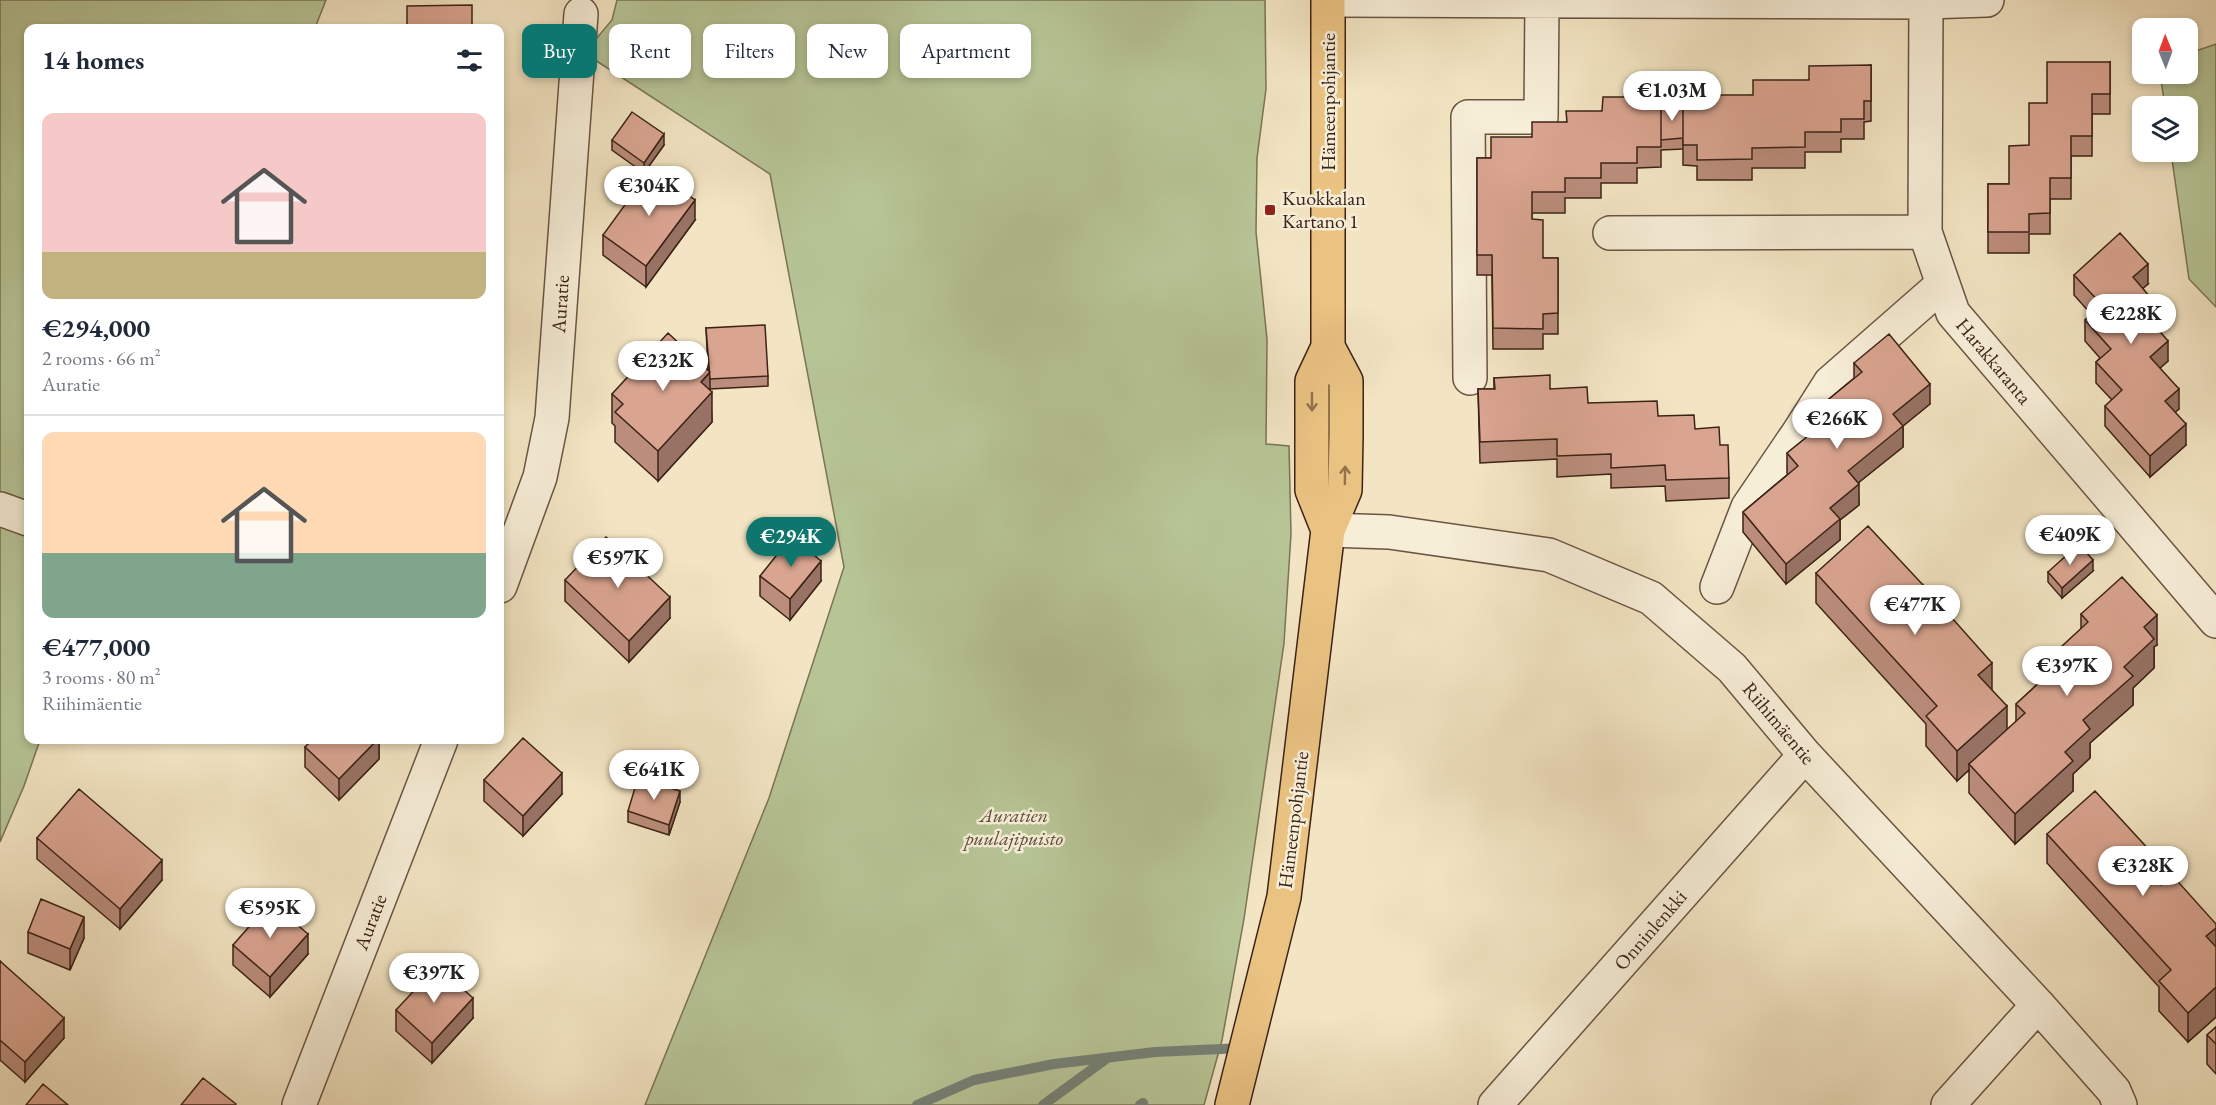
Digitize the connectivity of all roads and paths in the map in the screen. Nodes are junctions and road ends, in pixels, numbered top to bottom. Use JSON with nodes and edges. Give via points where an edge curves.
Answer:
{"nodes":[{"id":1,"x":1328,"y":0,"type":"edge"},
{"id":2,"x":1335,"y":0,"type":"edge"},
{"id":3,"x":1987,"y":0,"type":"edge"},
{"id":4,"x":1542,"y":1,"type":"edge"},
{"id":5,"x":1926,"y":2,"type":"junction"},
{"id":6,"x":581,"y":14,"type":"dead end"},
{"id":7,"x":1925,"y":232,"type":"junction"},
{"id":8,"x":1610,"y":233,"type":"dead end"},
{"id":9,"x":1943,"y":284,"type":"junction"},
{"id":10,"x":1470,"y":378,"type":"dead end"},
{"id":11,"x":0,"y":508,"type":"edge"},
{"id":12,"x":24,"y":517,"type":"edge"},
{"id":13,"x":1328,"y":530,"type":"junction"},
{"id":14,"x":504,"y":575,"type":"edge"},
{"id":15,"x":1717,"y":587,"type":"dead end"},
{"id":16,"x":2216,"y":621,"type":"edge"},
{"id":17,"x":439,"y":744,"type":"edge"},
{"id":18,"x":1805,"y":755,"type":"junction"},
{"id":19,"x":2038,"y":1005,"type":"junction"},
{"id":20,"x":299,"y":1105,"type":"edge"},
{"id":21,"x":1232,"y":1105,"type":"edge"},
{"id":22,"x":1495,"y":1105,"type":"edge"},
{"id":23,"x":1948,"y":1105,"type":"edge"},
{"id":24,"x":2120,"y":1105,"type":"edge"}],
"edges":[{"from":1,"to":13,"type":"main road","name":"Hämeenpohjantie","via":[[1329,347],[1312,381],[1312,490]]},
{"from":2,"to":4,"type":"street"},
{"from":3,"to":5,"type":"street"},
{"from":4,"to":5,"type":"street"},
{"from":4,"to":10,"type":"street","via":[[1541,117],[1468,117]]},
{"from":5,"to":7,"type":"street","name":"Harakkaranta"},
{"from":6,"to":14,"type":"street","name":"Auratie","via":[[552,418],[540,477]]},
{"from":7,"to":8,"type":"street"},
{"from":7,"to":9,"type":"street","name":"Harakkaranta"},
{"from":9,"to":15,"type":"street","via":[[1830,383],[1748,507]]},
{"from":9,"to":16,"type":"street","name":"Harakkaranta","via":[[1953,313]]},
{"from":11,"to":12,"type":"street"},
{"from":13,"to":18,"type":"street","name":"Riihimäentie","via":[[1389,532],[1549,555],[1651,598],[1732,668]]},
{"from":13,"to":21,"type":"main road","name":"Hämeenpohjantie","via":[[1284,897]]},
{"from":17,"to":20,"type":"street","name":"Auratie"},
{"from":18,"to":19,"type":"street","name":"Riihimäentie"},
{"from":18,"to":22,"type":"street","name":"Onninlenkki"},
{"from":19,"to":23,"type":"street"},
{"from":19,"to":24,"type":"street","name":"Riihimäentie","via":[[2114,1091]]}]}
